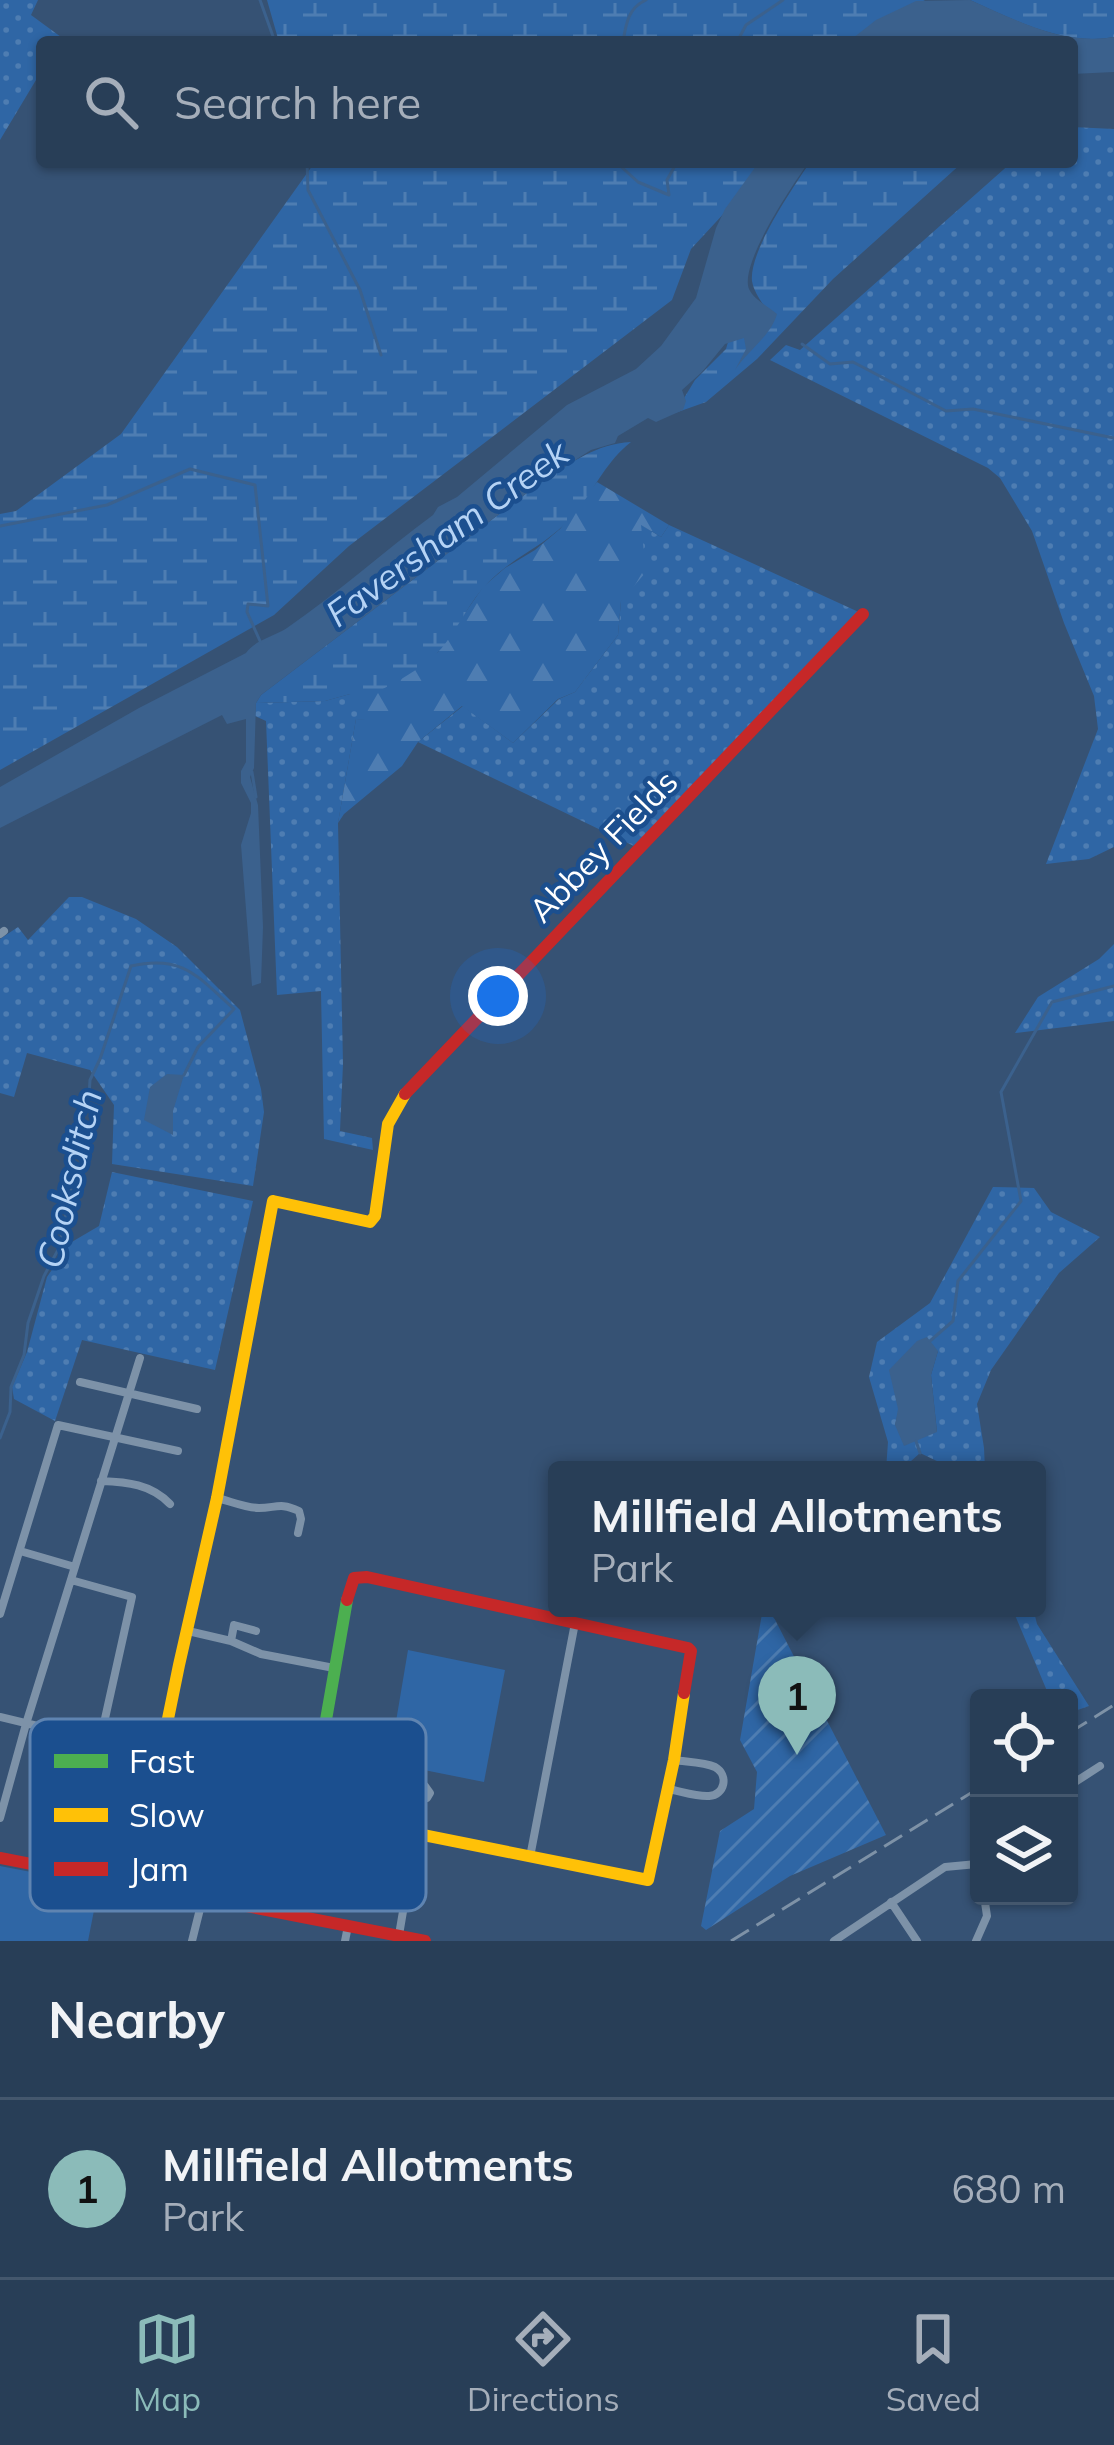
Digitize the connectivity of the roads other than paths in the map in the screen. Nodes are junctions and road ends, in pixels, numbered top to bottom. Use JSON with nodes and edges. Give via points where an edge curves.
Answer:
{"nodes":[{"id":1,"x":863,"y":614,"type":"dead end"},
{"id":2,"x":140,"y":1358,"type":"dead end"},
{"id":3,"x":80,"y":1382,"type":"dead end"},
{"id":4,"x":129,"y":1393,"type":"junction"},
{"id":5,"x":197,"y":1409,"type":"dead end"},
{"id":6,"x":115,"y":1437,"type":"junction"},
{"id":7,"x":178,"y":1451,"type":"dead end"},
{"id":8,"x":101,"y":1481,"type":"junction"},
{"id":9,"x":167,"y":1496,"type":"dead end"},
{"id":10,"x":218,"y":1498,"type":"junction"},
{"id":11,"x":298,"y":1533,"type":"dead end"},
{"id":12,"x":20,"y":1551,"type":"junction"},
{"id":13,"x":75,"y":1567,"type":"junction"},
{"id":14,"x":71,"y":1580,"type":"junction"},
{"id":15,"x":0,"y":1614,"type":"edge"},
{"id":16,"x":575,"y":1623,"type":"junction"},
{"id":17,"x":256,"y":1630,"type":"dead end"},
{"id":18,"x":188,"y":1631,"type":"junction"},
{"id":19,"x":231,"y":1641,"type":"junction"},
{"id":20,"x":334,"y":1668,"type":"junction"},
{"id":21,"x":0,"y":1717,"type":"edge"},
{"id":22,"x":105,"y":1719,"type":"edge"},
{"id":23,"x":169,"y":1719,"type":"edge"},
{"id":24,"x":325,"y":1719,"type":"edge"},
{"id":25,"x":26,"y":1724,"type":"junction"},
{"id":26,"x":30,"y":1725,"type":"edge"},
{"id":27,"x":674,"y":1760,"type":"junction"},
{"id":28,"x":1100,"y":1766,"type":"dead end"},
{"id":29,"x":1078,"y":1781,"type":"edge"},
{"id":30,"x":668,"y":1789,"type":"junction"},
{"id":31,"x":0,"y":1818,"type":"edge"},
{"id":32,"x":426,"y":1836,"type":"edge"},
{"id":33,"x":530,"y":1857,"type":"junction"},
{"id":34,"x":0,"y":1858,"type":"edge"},
{"id":35,"x":30,"y":1863,"type":"edge"},
{"id":36,"x":970,"y":1865,"type":"edge"},
{"id":37,"x":890,"y":1902,"type":"junction"},
{"id":38,"x":985,"y":1905,"type":"edge"},
{"id":39,"x":200,"y":1911,"type":"edge"},
{"id":40,"x":255,"y":1911,"type":"edge"},
{"id":41,"x":403,"y":1911,"type":"edge"},
{"id":42,"x":346,"y":1934,"type":"edge"},
{"id":43,"x":399,"y":1937,"type":"junction"},
{"id":44,"x":192,"y":1941,"type":"edge"},
{"id":45,"x":424,"y":1941,"type":"edge"},
{"id":46,"x":835,"y":1941,"type":"edge"},
{"id":47,"x":917,"y":1941,"type":"edge"},
{"id":48,"x":976,"y":1941,"type":"edge"}],
"edges":[{"from":1,"to":10,"type":"street","name":"Abbey Fields","via":[[406,1091],[388,1124],[370,1222],[273,1201]]},
{"from":2,"to":4,"type":"street"},
{"from":3,"to":4,"type":"street"},
{"from":4,"to":5,"type":"street"},
{"from":4,"to":6,"type":"street"},
{"from":6,"to":7,"type":"street"},
{"from":6,"to":8,"type":"street"},
{"from":6,"to":12,"type":"street","via":[[58,1425]]},
{"from":8,"to":9,"type":"street"},
{"from":8,"to":13,"type":"street"},
{"from":10,"to":11,"type":"street","via":[[293,1507]]},
{"from":10,"to":18,"type":"street","name":"Abbey Fields"},
{"from":12,"to":13,"type":"street"},
{"from":12,"to":15,"type":"street"},
{"from":13,"to":14,"type":"street"},
{"from":14,"to":22,"type":"street","via":[[132,1598]]},
{"from":14,"to":25,"type":"street"},
{"from":16,"to":20,"type":"street","via":[[355,1578]]},
{"from":16,"to":27,"type":"street","via":[[692,1651]]},
{"from":16,"to":33,"type":"street"},
{"from":17,"to":19,"type":"street","via":[[234,1625]]},
{"from":18,"to":19,"type":"street"},
{"from":18,"to":23,"type":"street","name":"Abbey Fields"},
{"from":19,"to":20,"type":"street"},
{"from":20,"to":24,"type":"street"},
{"from":21,"to":25,"type":"street"},
{"from":25,"to":26,"type":"street"},
{"from":25,"to":31,"type":"street"},
{"from":27,"to":30,"type":"street"},
{"from":27,"to":30,"type":"street","via":[[717,1768],[724,1784],[710,1796]]},
{"from":28,"to":29,"type":"street"},
{"from":30,"to":33,"type":"street","via":[[648,1880]]},
{"from":32,"to":33,"type":"street"},
{"from":34,"to":35,"type":"street"},
{"from":36,"to":37,"type":"street","via":[[945,1867]]},
{"from":37,"to":46,"type":"street"},
{"from":37,"to":47,"type":"street"},
{"from":38,"to":48,"type":"street"},
{"from":39,"to":44,"type":"street"},
{"from":40,"to":42,"type":"street"},
{"from":41,"to":43,"type":"street"},
{"from":42,"to":43,"type":"street"},
{"from":43,"to":45,"type":"street"}]}
